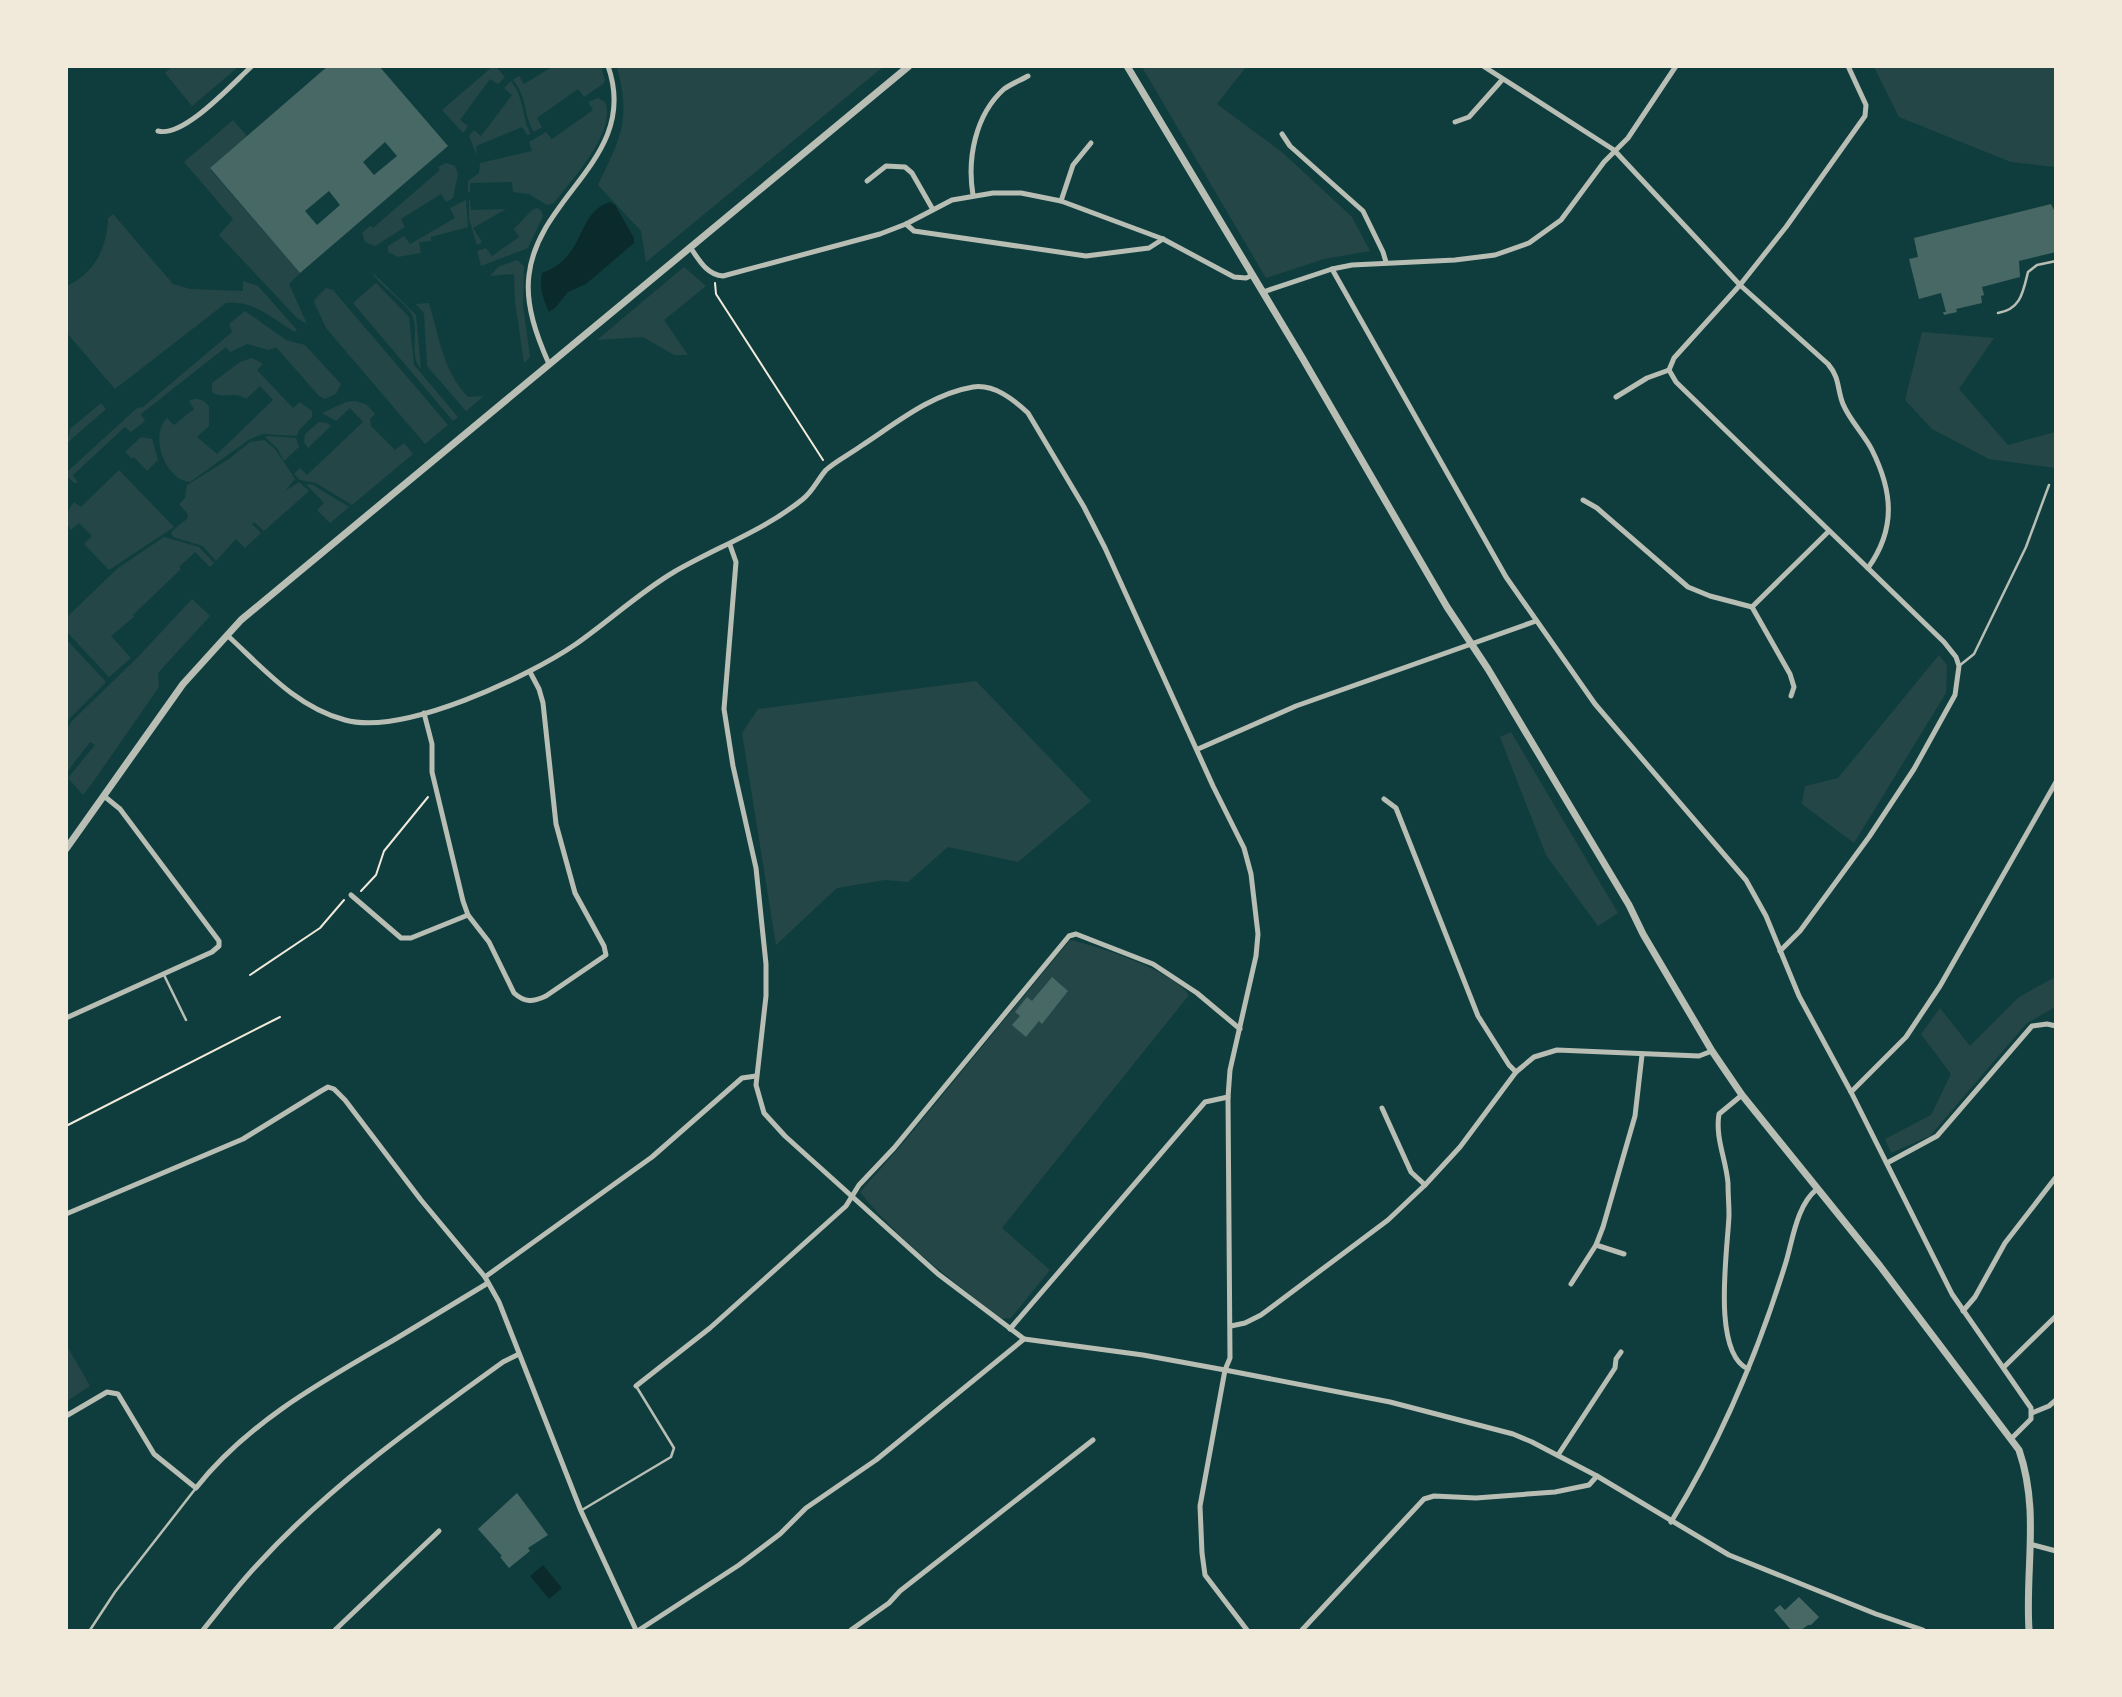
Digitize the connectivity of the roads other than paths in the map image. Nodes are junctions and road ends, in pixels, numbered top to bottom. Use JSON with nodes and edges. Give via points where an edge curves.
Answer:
{"nodes":[{"id":1,"x":252,"y":66,"type":"edge"},
{"id":2,"x":608,"y":66,"type":"edge"},
{"id":3,"x":909,"y":66,"type":"edge"},
{"id":4,"x":1127,"y":66,"type":"edge"},
{"id":5,"x":1483,"y":66,"type":"edge"},
{"id":6,"x":1676,"y":66,"type":"edge"},
{"id":7,"x":1848,"y":66,"type":"edge"},
{"id":8,"x":1028,"y":75,"type":"dead end"},
{"id":9,"x":1502,"y":80,"type":"junction"},
{"id":10,"x":1455,"y":122,"type":"dead end"},
{"id":11,"x":158,"y":131,"type":"dead end"},
{"id":12,"x":1282,"y":134,"type":"dead end"},
{"id":13,"x":1091,"y":143,"type":"dead end"},
{"id":14,"x":1614,"y":150,"type":"junction"},
{"id":15,"x":867,"y":181,"type":"dead end"},
{"id":16,"x":973,"y":195,"type":"junction"},
{"id":17,"x":1060,"y":201,"type":"junction"},
{"id":18,"x":932,"y":208,"type":"junction"},
{"id":19,"x":906,"y":224,"type":"junction"},
{"id":20,"x":1163,"y":239,"type":"junction"},
{"id":21,"x":690,"y":247,"type":"junction"},
{"id":22,"x":2056,"y":261,"type":"edge"},
{"id":23,"x":1386,"y":262,"type":"junction"},
{"id":24,"x":1332,"y":270,"type":"junction"},
{"id":25,"x":1253,"y":275,"type":"junction"},
{"id":26,"x":1740,"y":285,"type":"junction"},
{"id":27,"x":1263,"y":292,"type":"junction"},
{"id":28,"x":1998,"y":313,"type":"dead end"},
{"id":29,"x":549,"y":363,"type":"junction"},
{"id":30,"x":1669,"y":370,"type":"junction"},
{"id":31,"x":1616,"y":397,"type":"dead end"},
{"id":32,"x":2049,"y":485,"type":"dead end"},
{"id":33,"x":1583,"y":500,"type":"dead end"},
{"id":34,"x":1828,"y":532,"type":"junction"},
{"id":35,"x":730,"y":545,"type":"junction"},
{"id":36,"x":1868,"y":568,"type":"junction"},
{"id":37,"x":1752,"y":607,"type":"junction"},
{"id":38,"x":1536,"y":621,"type":"junction"},
{"id":39,"x":227,"y":635,"type":"junction"},
{"id":40,"x":1471,"y":643,"type":"junction"},
{"id":41,"x":1959,"y":666,"type":"junction"},
{"id":42,"x":530,"y":672,"type":"junction"},
{"id":43,"x":1791,"y":696,"type":"dead end"},
{"id":44,"x":424,"y":713,"type":"junction"},
{"id":45,"x":1198,"y":749,"type":"junction"},
{"id":46,"x":2056,"y":782,"type":"edge"},
{"id":47,"x":104,"y":796,"type":"junction"},
{"id":48,"x":1384,"y":799,"type":"dead end"},
{"id":49,"x":66,"y":849,"type":"edge"},
{"id":50,"x":351,"y":895,"type":"road end"},
{"id":51,"x":468,"y":915,"type":"junction"},
{"id":52,"x":1780,"y":951,"type":"junction"},
{"id":53,"x":163,"y":972,"type":"junction"},
{"id":54,"x":66,"y":1018,"type":"edge"},
{"id":55,"x":186,"y":1020,"type":"dead end"},
{"id":56,"x":2056,"y":1026,"type":"edge"},
{"id":57,"x":1240,"y":1029,"type":"junction"},
{"id":58,"x":1712,"y":1051,"type":"junction"},
{"id":59,"x":1642,"y":1055,"type":"junction"},
{"id":60,"x":1516,"y":1072,"type":"junction"},
{"id":61,"x":756,"y":1076,"type":"junction"},
{"id":62,"x":1851,"y":1092,"type":"junction"},
{"id":63,"x":1742,"y":1095,"type":"junction"},
{"id":64,"x":1228,"y":1097,"type":"junction"},
{"id":65,"x":1382,"y":1108,"type":"dead end"},
{"id":66,"x":1887,"y":1163,"type":"junction"},
{"id":67,"x":2056,"y":1177,"type":"edge"},
{"id":68,"x":1425,"y":1185,"type":"junction"},
{"id":69,"x":1817,"y":1189,"type":"junction"},
{"id":70,"x":852,"y":1196,"type":"junction"},
{"id":71,"x":66,"y":1214,"type":"edge"},
{"id":72,"x":1596,"y":1245,"type":"junction"},
{"id":73,"x":1624,"y":1254,"type":"dead end"},
{"id":74,"x":487,"y":1280,"type":"junction"},
{"id":75,"x":1572,"y":1284,"type":"dead end"},
{"id":76,"x":1963,"y":1311,"type":"junction"},
{"id":77,"x":2056,"y":1316,"type":"edge"},
{"id":78,"x":1231,"y":1326,"type":"junction"},
{"id":79,"x":1010,"y":1329,"type":"junction"},
{"id":80,"x":1024,"y":1339,"type":"junction"},
{"id":81,"x":1621,"y":1352,"type":"dead end"},
{"id":82,"x":519,"y":1354,"type":"junction"},
{"id":83,"x":2004,"y":1367,"type":"junction"},
{"id":84,"x":1748,"y":1369,"type":"junction"},
{"id":85,"x":1225,"y":1370,"type":"junction"},
{"id":86,"x":636,"y":1386,"type":"joint"},
{"id":87,"x":2056,"y":1400,"type":"edge"},
{"id":88,"x":2032,"y":1413,"type":"junction"},
{"id":89,"x":66,"y":1416,"type":"edge"},
{"id":90,"x":2012,"y":1438,"type":"junction"},
{"id":91,"x":1093,"y":1440,"type":"dead end"},
{"id":92,"x":1558,"y":1455,"type":"junction"},
{"id":93,"x":1597,"y":1476,"type":"junction"},
{"id":94,"x":196,"y":1488,"type":"junction"},
{"id":95,"x":581,"y":1511,"type":"junction"},
{"id":96,"x":1671,"y":1522,"type":"junction"},
{"id":97,"x":439,"y":1531,"type":"dead end"},
{"id":98,"x":2030,"y":1544,"type":"junction"},
{"id":99,"x":2056,"y":1551,"type":"edge"},
{"id":100,"x":90,"y":1630,"type":"edge"},
{"id":101,"x":203,"y":1630,"type":"edge"},
{"id":102,"x":335,"y":1630,"type":"edge"},
{"id":103,"x":637,"y":1630,"type":"edge"},
{"id":104,"x":851,"y":1630,"type":"edge"},
{"id":105,"x":1247,"y":1630,"type":"edge"},
{"id":106,"x":1302,"y":1630,"type":"edge"},
{"id":107,"x":1923,"y":1630,"type":"edge"},
{"id":108,"x":2029,"y":1630,"type":"edge"}],
"edges":[{"from":1,"to":11,"type":"street","via":[[186,125],[172,132]]},
{"from":2,"to":29,"type":"street","via":[[614,102],[605,144],[543,231],[528,275],[533,320]]},
{"from":3,"to":21,"type":"street"},
{"from":4,"to":25,"type":"street"},
{"from":5,"to":9,"type":"street"},
{"from":6,"to":14,"type":"street","via":[[1629,138]]},
{"from":7,"to":26,"type":"street","via":[[1866,105],[1865,116]]},
{"from":8,"to":16,"type":"street","via":[[1004,89],[982,122],[971,152]]},
{"from":9,"to":10,"type":"street","via":[[1469,117]]},
{"from":9,"to":14,"type":"street"},
{"from":12,"to":23,"type":"street","via":[[1363,211]]},
{"from":13,"to":17,"type":"street","via":[[1073,165]]},
{"from":14,"to":23,"type":"street","via":[[1561,220],[1530,243],[1494,255]]},
{"from":14,"to":26,"type":"street"},
{"from":15,"to":18,"type":"street","via":[[886,166],[905,167]]},
{"from":16,"to":17,"type":"street","via":[[1021,193]]},
{"from":16,"to":18,"type":"street"},
{"from":17,"to":20,"type":"street"},
{"from":18,"to":19,"type":"street"},
{"from":19,"to":20,"type":"street","via":[[914,231],[1086,256],[1149,248]]},
{"from":19,"to":21,"type":"street","via":[[723,276],[714,275]]},
{"from":20,"to":25,"type":"street","via":[[1234,277]]},
{"from":21,"to":29,"type":"street"},
{"from":22,"to":28,"type":"lane","via":[[2028,272],[2021,300],[2009,311]]},
{"from":23,"to":24,"type":"street"},
{"from":24,"to":27,"type":"street"},
{"from":24,"to":38,"type":"street","via":[[1506,577]]},
{"from":25,"to":27,"type":"street"},
{"from":26,"to":30,"type":"street","via":[[1674,358]]},
{"from":26,"to":36,"type":"street","via":[[1835,372],[1843,403],[1871,450],[1888,505],[1880,551]]},
{"from":27,"to":40,"type":"street"},
{"from":29,"to":39,"type":"street","via":[[276,589]]},
{"from":30,"to":31,"type":"street"},
{"from":30,"to":34,"type":"street"},
{"from":32,"to":41,"type":"lane","via":[[2026,547],[1974,654]]},
{"from":33,"to":37,"type":"street","via":[[1688,587]]},
{"from":34,"to":36,"type":"street"},
{"from":34,"to":37,"type":"street"},
{"from":35,"to":42,"type":"street","via":[[674,572]]},
{"from":35,"to":45,"type":"street","via":[[802,499],[827,469],[920,407],[973,387],[987,387],[1028,413],[1084,507]]},
{"from":35,"to":61,"type":"street","via":[[736,562],[724,709],[756,868],[766,964]]},
{"from":36,"to":41,"type":"street","via":[[1944,642]]},
{"from":37,"to":43,"type":"street","via":[[1790,674]]},
{"from":38,"to":40,"type":"street"},
{"from":38,"to":52,"type":"street","via":[[1595,704],[1746,880]]},
{"from":39,"to":44,"type":"street","via":[[286,691],[318,711],[374,724]]},
{"from":39,"to":47,"type":"street","via":[[183,684]]},
{"from":40,"to":45,"type":"street","via":[[1296,706]]},
{"from":40,"to":58,"type":"street"},
{"from":41,"to":52,"type":"street","via":[[1955,695],[1914,769],[1800,931]]},
{"from":42,"to":44,"type":"street"},
{"from":42,"to":51,"type":"street","via":[[543,703],[556,824],[575,893],[606,955],[546,996],[529,1002],[514,993],[489,942]]},
{"from":44,"to":51,"type":"street","via":[[432,772]]},
{"from":45,"to":57,"type":"street","via":[[1240,838],[1251,874],[1258,934]]},
{"from":46,"to":62,"type":"street","via":[[1940,986],[1906,1037]]},
{"from":47,"to":49,"type":"street"},
{"from":47,"to":53,"type":"street","via":[[120,809],[219,941],[212,952]]},
{"from":48,"to":60,"type":"street","via":[[1396,808],[1478,1016]]},
{"from":50,"to":51,"type":"street","via":[[401,938]]},
{"from":52,"to":62,"type":"street"},
{"from":53,"to":54,"type":"street"},
{"from":53,"to":55,"type":"lane"},
{"from":56,"to":66,"type":"street","via":[[2032,1027],[1937,1136]]},
{"from":57,"to":64,"type":"street"},
{"from":57,"to":70,"type":"street","via":[[1153,964],[1076,934],[1069,936]]},
{"from":58,"to":59,"type":"street","via":[[1699,1056]]},
{"from":58,"to":63,"type":"street"},
{"from":59,"to":60,"type":"street","via":[[1557,1050],[1534,1057]]},
{"from":59,"to":72,"type":"street","via":[[1635,1116]]},
{"from":60,"to":68,"type":"street"},
{"from":61,"to":70,"type":"street","via":[[764,1113]]},
{"from":61,"to":74,"type":"street","via":[[742,1078],[652,1157]]},
{"from":62,"to":66,"type":"street"},
{"from":63,"to":69,"type":"street"},
{"from":63,"to":84,"type":"street","via":[[1718,1114],[1717,1133],[1726,1168],[1729,1214],[1724,1306],[1734,1352]]},
{"from":64,"to":78,"type":"street"},
{"from":64,"to":79,"type":"street","via":[[1205,1102]]},
{"from":65,"to":68,"type":"street","via":[[1411,1172]]},
{"from":66,"to":76,"type":"street"},
{"from":67,"to":76,"type":"street","via":[[2004,1243]]},
{"from":68,"to":78,"type":"street","via":[[1388,1220],[1261,1315]]},
{"from":69,"to":84,"type":"street","via":[[1802,1210]]},
{"from":69,"to":90,"type":"street"},
{"from":70,"to":79,"type":"street","via":[[938,1274]]},
{"from":70,"to":86,"type":"street","via":[[710,1328]]},
{"from":71,"to":74,"type":"street","via":[[243,1139],[328,1087],[345,1100]]},
{"from":72,"to":73,"type":"street"},
{"from":72,"to":75,"type":"street"},
{"from":74,"to":82,"type":"street"},
{"from":74,"to":94,"type":"street","via":[[280,1410],[234,1445]]},
{"from":76,"to":83,"type":"street"},
{"from":77,"to":83,"type":"street"},
{"from":78,"to":85,"type":"street"},
{"from":79,"to":80,"type":"street"},
{"from":80,"to":85,"type":"street"},
{"from":80,"to":103,"type":"street","via":[[739,1565]]},
{"from":81,"to":92,"type":"street"},
{"from":82,"to":95,"type":"street"},
{"from":82,"to":101,"type":"street","via":[[383,1449],[324,1499],[257,1564]]},
{"from":83,"to":88,"type":"street"},
{"from":84,"to":96,"type":"street","via":[[1705,1464]]},
{"from":85,"to":92,"type":"street","via":[[1390,1402],[1513,1434]]},
{"from":85,"to":105,"type":"street","via":[[1200,1506],[1202,1553],[1205,1575]]},
{"from":86,"to":95,"type":"lane","via":[[674,1448],[671,1457]]},
{"from":87,"to":88,"type":"street"},
{"from":88,"to":90,"type":"street"},
{"from":89,"to":94,"type":"street","via":[[107,1392],[118,1394],[154,1454]]},
{"from":90,"to":98,"type":"street","via":[[2029,1484]]},
{"from":91,"to":104,"type":"street"},
{"from":92,"to":93,"type":"street"},
{"from":93,"to":96,"type":"street"},
{"from":93,"to":106,"type":"street","via":[[1589,1485],[1556,1492],[1424,1499]]},
{"from":94,"to":100,"type":"lane"},
{"from":95,"to":103,"type":"street"},
{"from":96,"to":107,"type":"street","via":[[1729,1555]]},
{"from":97,"to":102,"type":"street"},
{"from":98,"to":99,"type":"street"},
{"from":98,"to":108,"type":"street"}]}
